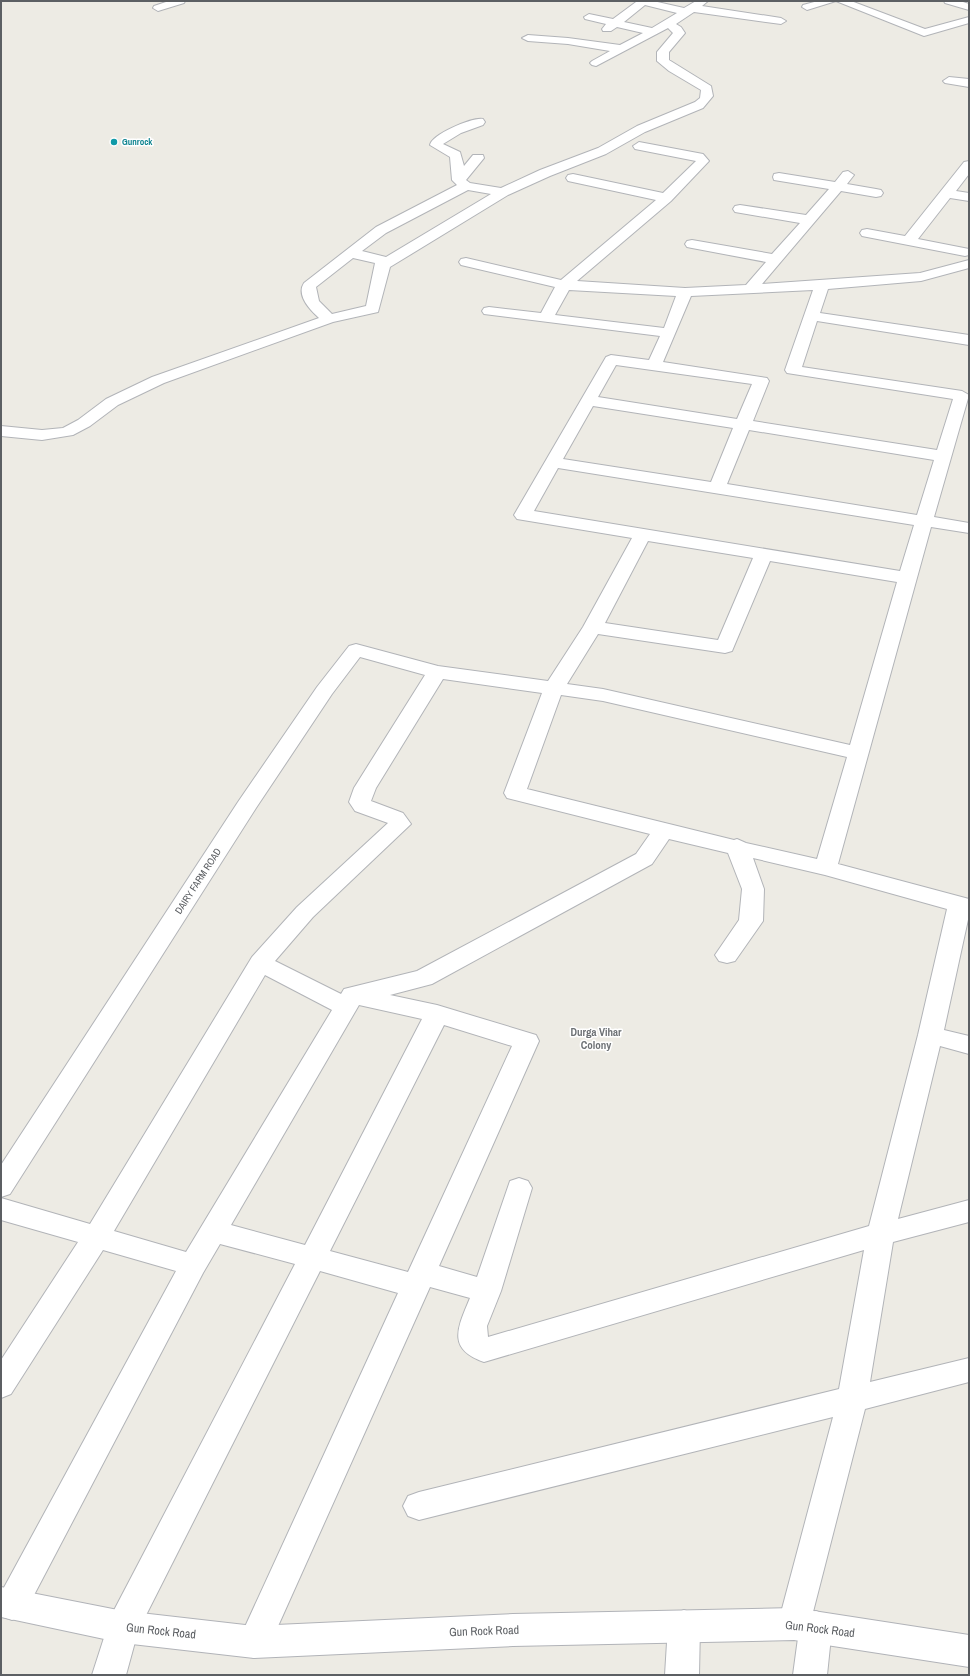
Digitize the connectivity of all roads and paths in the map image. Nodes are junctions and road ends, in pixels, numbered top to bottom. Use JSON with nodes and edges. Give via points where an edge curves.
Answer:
{"nodes":[{"id":1,"x":180,"y":1,"type":"edge"},
{"id":2,"x":641,"y":1,"type":"edge"},
{"id":3,"x":703,"y":1,"type":"edge"},
{"id":4,"x":831,"y":1,"type":"edge"},
{"id":5,"x":841,"y":1,"type":"edge"},
{"id":6,"x":949,"y":1,"type":"edge"},
{"id":7,"x":807,"y":7,"type":"dead end"},
{"id":8,"x":969,"y":7,"type":"edge"},
{"id":9,"x":158,"y":8,"type":"dead end"},
{"id":10,"x":690,"y":14,"type":"junction"},
{"id":11,"x":589,"y":17,"type":"dead end"},
{"id":12,"x":969,"y":20,"type":"edge"},
{"id":13,"x":672,"y":21,"type":"junction"},
{"id":14,"x":781,"y":21,"type":"dead end"},
{"id":15,"x":614,"y":22,"type":"junction"},
{"id":16,"x":654,"y":32,"type":"junction"},
{"id":17,"x":602,"y":33,"type":"dead end"},
{"id":18,"x":528,"y":38,"type":"dead end"},
{"id":19,"x":621,"y":49,"type":"junction"},
{"id":20,"x":596,"y":63,"type":"dead end"},
{"id":21,"x":949,"y":81,"type":"dead end"},
{"id":22,"x":969,"y":83,"type":"edge"},
{"id":23,"x":479,"y":122,"type":"dead end"},
{"id":24,"x":639,"y":146,"type":"dead end"},
{"id":25,"x":478,"y":158,"type":"dead end"},
{"id":26,"x":968,"y":167,"type":"edge"},
{"id":27,"x":848,"y":176,"type":"dead end"},
{"id":28,"x":779,"y":177,"type":"dead end"},
{"id":29,"x":573,"y":178,"type":"dead end"},
{"id":30,"x":463,"y":183,"type":"junction"},
{"id":31,"x":838,"y":187,"type":"junction"},
{"id":32,"x":503,"y":192,"type":"junction"},
{"id":33,"x":876,"y":193,"type":"dead end"},
{"id":34,"x":947,"y":193,"type":"junction"},
{"id":35,"x":969,"y":197,"type":"edge"},
{"id":36,"x":666,"y":198,"type":"junction"},
{"id":37,"x":740,"y":209,"type":"dead end"},
{"id":38,"x":809,"y":220,"type":"junction"},
{"id":39,"x":867,"y":233,"type":"dead end"},
{"id":40,"x":909,"y":241,"type":"junction"},
{"id":41,"x":692,"y":244,"type":"dead end"},
{"id":42,"x":352,"y":254,"type":"junction"},
{"id":43,"x":967,"y":258,"type":"edge"},
{"id":44,"x":774,"y":259,"type":"junction"},
{"id":45,"x":466,"y":262,"type":"dead end"},
{"id":46,"x":383,"y":265,"type":"junction"},
{"id":47,"x":564,"y":285,"type":"junction"},
{"id":48,"x":822,"y":285,"type":"junction"},
{"id":49,"x":750,"y":289,"type":"junction"},
{"id":50,"x":685,"y":292,"type":"junction"},
{"id":51,"x":489,"y":311,"type":"dead end"},
{"id":52,"x":812,"y":316,"type":"junction"},
{"id":53,"x":546,"y":317,"type":"junction"},
{"id":54,"x":329,"y":318,"type":"junction"},
{"id":55,"x":669,"y":333,"type":"junction"},
{"id":56,"x":969,"y":340,"type":"edge"},
{"id":57,"x":654,"y":365,"type":"junction"},
{"id":58,"x":588,"y":400,"type":"junction"},
{"id":59,"x":743,"y":424,"type":"junction"},
{"id":60,"x":1,"y":431,"type":"edge"},
{"id":61,"x":943,"y":456,"type":"junction"},
{"id":62,"x":552,"y":462,"type":"junction"},
{"id":63,"x":717,"y":487,"type":"junction"},
{"id":64,"x":924,"y":522,"type":"junction"},
{"id":65,"x":969,"y":528,"type":"edge"},
{"id":66,"x":643,"y":534,"type":"junction"},
{"id":67,"x":764,"y":554,"type":"junction"},
{"id":68,"x":907,"y":578,"type":"junction"},
{"id":69,"x":593,"y":627,"type":"junction"},
{"id":70,"x":437,"y":672,"type":"junction"},
{"id":71,"x":554,"y":688,"type":"junction"},
{"id":72,"x":857,"y":753,"type":"junction"},
{"id":73,"x":664,"y":831,"type":"junction"},
{"id":74,"x":737,"y":846,"type":"junction"},
{"id":75,"x":826,"y":868,"type":"junction"},
{"id":76,"x":964,"y":906,"type":"edge"},
{"id":77,"x":727,"y":955,"type":"dead end"},
{"id":78,"x":260,"y":963,"type":"junction"},
{"id":79,"x":349,"y":1001,"type":"junction"},
{"id":80,"x":437,"y":1014,"type":"junction"},
{"id":81,"x":930,"y":1035,"type":"junction"},
{"id":82,"x":969,"y":1045,"type":"edge"},
{"id":83,"x":1,"y":1187,"type":"edge"},
{"id":84,"x":520,"y":1188,"type":"dead end"},
{"id":85,"x":1,"y":1209,"type":"edge"},
{"id":86,"x":969,"y":1211,"type":"edge"},
{"id":87,"x":213,"y":1231,"type":"junction"},
{"id":88,"x":881,"y":1234,"type":"junction"},
{"id":89,"x":96,"y":1237,"type":"junction"},
{"id":90,"x":312,"y":1258,"type":"junction"},
{"id":91,"x":193,"y":1265,"type":"junction"},
{"id":92,"x":419,"y":1279,"type":"junction"},
{"id":93,"x":487,"y":1291,"type":"junction"},
{"id":94,"x":969,"y":1370,"type":"edge"},
{"id":95,"x":1,"y":1385,"type":"edge"},
{"id":96,"x":852,"y":1400,"type":"junction"},
{"id":97,"x":419,"y":1506,"type":"dead end"},
{"id":98,"x":6,"y":1604,"type":"edge"},
{"id":99,"x":684,"y":1626,"type":"junction"},
{"id":100,"x":805,"y":1626,"type":"junction"},
{"id":101,"x":123,"y":1627,"type":"junction"},
{"id":102,"x":254,"y":1642,"type":"junction"},
{"id":103,"x":969,"y":1651,"type":"edge"},
{"id":104,"x":108,"y":1675,"type":"edge"},
{"id":105,"x":682,"y":1675,"type":"edge"},
{"id":106,"x":810,"y":1675,"type":"edge"}],
"edges":[{"from":1,"to":9,"type":"street"},
{"from":2,"to":10,"type":"street"},
{"from":2,"to":15,"type":"street"},
{"from":3,"to":10,"type":"street"},
{"from":4,"to":7,"type":"street"},
{"from":5,"to":12,"type":"street","via":[[924,33]]},
{"from":6,"to":8,"type":"street"},
{"from":10,"to":13,"type":"street"},
{"from":10,"to":14,"type":"street"},
{"from":11,"to":15,"type":"street"},
{"from":13,"to":16,"type":"street"},
{"from":13,"to":32,"type":"street","via":[[679,33],[663,52],[663,61],[670,68],[708,88],[706,100],[641,129],[602,151]]},
{"from":15,"to":16,"type":"street"},
{"from":15,"to":17,"type":"street"},
{"from":16,"to":19,"type":"street"},
{"from":18,"to":19,"type":"street"},
{"from":19,"to":20,"type":"street"},
{"from":21,"to":22,"type":"street"},
{"from":23,"to":30,"type":"street","via":[[457,130],[436,143],[456,155]]},
{"from":24,"to":36,"type":"street","via":[[700,158],[703,161]]},
{"from":25,"to":30,"type":"street"},
{"from":26,"to":34,"type":"street"},
{"from":27,"to":31,"type":"street"},
{"from":28,"to":31,"type":"street"},
{"from":29,"to":36,"type":"street"},
{"from":30,"to":32,"type":"street"},
{"from":30,"to":42,"type":"street","via":[[381,230]]},
{"from":31,"to":33,"type":"street"},
{"from":31,"to":38,"type":"street"},
{"from":32,"to":46,"type":"street"},
{"from":34,"to":35,"type":"street"},
{"from":34,"to":40,"type":"street"},
{"from":36,"to":47,"type":"street"},
{"from":37,"to":38,"type":"street"},
{"from":38,"to":44,"type":"street"},
{"from":39,"to":40,"type":"street"},
{"from":40,"to":43,"type":"street"},
{"from":41,"to":44,"type":"street"},
{"from":42,"to":46,"type":"street","via":[[373,257],[382,261]]},
{"from":42,"to":54,"type":"street","via":[[309,286],[313,304]]},
{"from":43,"to":48,"type":"street","via":[[920,277]]},
{"from":44,"to":49,"type":"street"},
{"from":45,"to":47,"type":"street"},
{"from":46,"to":54,"type":"street","via":[[373,310]]},
{"from":47,"to":50,"type":"street"},
{"from":47,"to":53,"type":"street"},
{"from":48,"to":49,"type":"street"},
{"from":48,"to":52,"type":"street"},
{"from":49,"to":50,"type":"street"},
{"from":50,"to":55,"type":"street"},
{"from":51,"to":53,"type":"street"},
{"from":52,"to":56,"type":"street"},
{"from":52,"to":61,"type":"street","via":[[793,370],[962,396]]},
{"from":53,"to":55,"type":"street"},
{"from":54,"to":60,"type":"street","via":[[158,380],[112,402],[84,423],[66,432],[42,435]]},
{"from":55,"to":57,"type":"street"},
{"from":57,"to":58,"type":"street","via":[[611,360]]},
{"from":57,"to":59,"type":"street","via":[[761,381]]},
{"from":58,"to":59,"type":"street"},
{"from":58,"to":62,"type":"street"},
{"from":59,"to":61,"type":"street"},
{"from":59,"to":63,"type":"street"},
{"from":61,"to":64,"type":"street"},
{"from":62,"to":63,"type":"street"},
{"from":62,"to":66,"type":"street","via":[[523,515]]},
{"from":63,"to":64,"type":"street"},
{"from":64,"to":65,"type":"street"},
{"from":64,"to":68,"type":"street"},
{"from":66,"to":67,"type":"street"},
{"from":66,"to":69,"type":"street"},
{"from":67,"to":68,"type":"street"},
{"from":67,"to":69,"type":"street","via":[[725,647]]},
{"from":68,"to":72,"type":"street"},
{"from":69,"to":71,"type":"street"},
{"from":70,"to":71,"type":"street"},
{"from":70,"to":78,"type":"street","via":[[365,788],[360,802],[363,806],[395,818],[400,824],[305,912]]},
{"from":70,"to":83,"type":"street","name":"DAIRY FARM ROAD","via":[[356,650],[324,691],[246,807]]},
{"from":71,"to":72,"type":"street","via":[[603,695]]},
{"from":71,"to":73,"type":"street","via":[[515,793]]},
{"from":72,"to":75,"type":"street"},
{"from":73,"to":74,"type":"street"},
{"from":73,"to":79,"type":"street","via":[[644,859],[424,978]]},
{"from":74,"to":75,"type":"street"},
{"from":74,"to":77,"type":"street","via":[[752,890],[751,921]]},
{"from":75,"to":76,"type":"street"},
{"from":76,"to":81,"type":"street"},
{"from":78,"to":79,"type":"street"},
{"from":78,"to":89,"type":"street"},
{"from":79,"to":80,"type":"street"},
{"from":79,"to":87,"type":"street"},
{"from":80,"to":90,"type":"street"},
{"from":80,"to":92,"type":"street","via":[[527,1041]]},
{"from":81,"to":82,"type":"street"},
{"from":81,"to":88,"type":"street"},
{"from":84,"to":93,"type":"street"},
{"from":85,"to":89,"type":"street"},
{"from":86,"to":88,"type":"street"},
{"from":87,"to":90,"type":"street"},
{"from":87,"to":91,"type":"street"},
{"from":88,"to":93,"type":"street","via":[[484,1350],[472,1341],[473,1326]]},
{"from":88,"to":96,"type":"street"},
{"from":89,"to":91,"type":"street"},
{"from":89,"to":95,"type":"street"},
{"from":90,"to":92,"type":"street"},
{"from":90,"to":101,"type":"street"},
{"from":91,"to":98,"type":"street"},
{"from":92,"to":93,"type":"street"},
{"from":92,"to":102,"type":"street"},
{"from":94,"to":96,"type":"street"},
{"from":96,"to":97,"type":"street"},
{"from":96,"to":100,"type":"street"},
{"from":98,"to":101,"type":"street","name":"Gun Rock Road"},
{"from":99,"to":100,"type":"street","name":"Gun Rock Road"},
{"from":99,"to":102,"type":"street","name":"Gun Rock Road","via":[[512,1630]]},
{"from":99,"to":105,"type":"street"},
{"from":100,"to":103,"type":"street","name":"Gun Rock Road"},
{"from":100,"to":106,"type":"street"},
{"from":101,"to":102,"type":"street","name":"Gun Rock Road"},
{"from":101,"to":104,"type":"street"}]}
